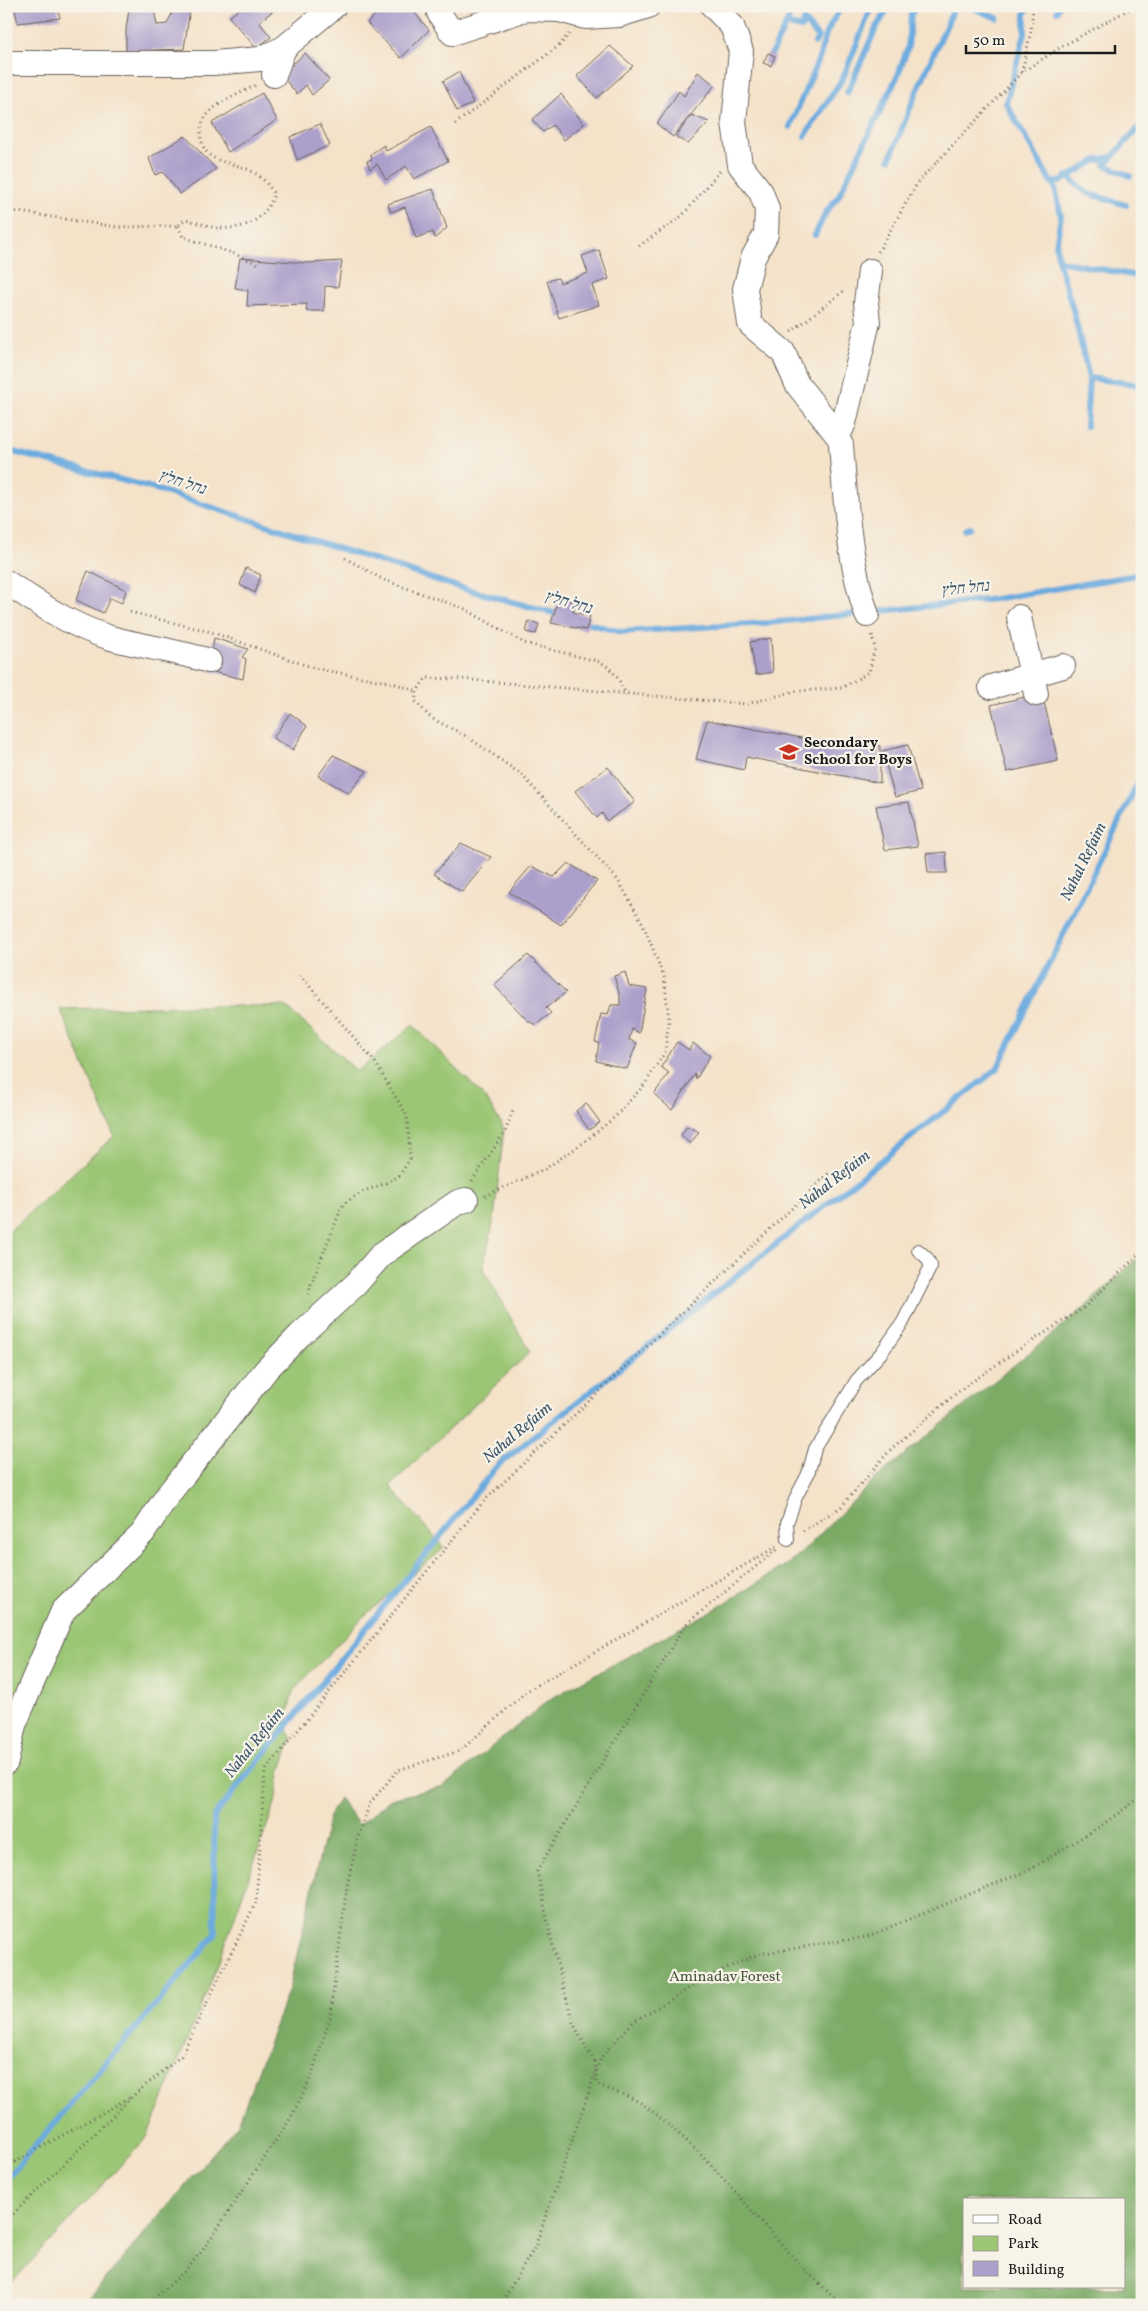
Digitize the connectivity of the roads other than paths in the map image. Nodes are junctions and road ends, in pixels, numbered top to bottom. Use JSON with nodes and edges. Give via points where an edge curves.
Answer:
{"nodes":[{"id":1,"x":334,"y":6,"type":"edge"},
{"id":2,"x":439,"y":6,"type":"edge"},
{"id":3,"x":648,"y":6,"type":"edge"},
{"id":4,"x":713,"y":6,"type":"edge"},
{"id":5,"x":284,"y":48,"type":"junction"},
{"id":6,"x":6,"y":63,"type":"edge"},
{"id":7,"x":274,"y":75,"type":"road end"},
{"id":8,"x":874,"y":263,"type":"road end"},
{"id":9,"x":841,"y":445,"type":"dead end"},
{"id":10,"x":6,"y":582,"type":"edge"},
{"id":11,"x":867,"y":615,"type":"road end"},
{"id":12,"x":1019,"y":617,"type":"dead end"},
{"id":13,"x":209,"y":661,"type":"dead end"},
{"id":14,"x":1063,"y":666,"type":"dead end"},
{"id":15,"x":1034,"y":684,"type":"junction"},
{"id":16,"x":991,"y":687,"type":"dead end"},
{"id":17,"x":466,"y":1200,"type":"road end"},
{"id":18,"x":918,"y":1250,"type":"dead end"},
{"id":19,"x":788,"y":1540,"type":"road end"},
{"id":20,"x":6,"y":1762,"type":"edge"}],
"edges":[{"from":1,"to":5,"type":"street"},
{"from":2,"to":3,"type":"street","via":[[439,13],[452,33],[526,9],[559,10],[585,17],[619,15]]},
{"from":4,"to":8,"type":"street","via":[[732,26],[741,51],[734,122],[738,153],[740,164],[761,192],[767,209],[766,234],[753,258],[745,289],[750,324],[783,352],[797,384],[838,436],[868,322],[866,303]]},
{"from":5,"to":6,"type":"street","via":[[260,60],[214,63]]},
{"from":5,"to":7,"type":"street"},
{"from":9,"to":11,"type":"street","via":[[847,530],[857,586]]},
{"from":10,"to":13,"type":"street","via":[[48,609],[110,638]]},
{"from":12,"to":15,"type":"street"},
{"from":14,"to":15,"type":"street"},
{"from":15,"to":16,"type":"street"},
{"from":17,"to":20,"type":"street","via":[[442,1212],[382,1254],[355,1285],[300,1335],[266,1370],[143,1533],[63,1611],[14,1725]]},
{"from":18,"to":19,"type":"lane","via":[[931,1266],[899,1328],[856,1381],[815,1449],[787,1523]]}]}
